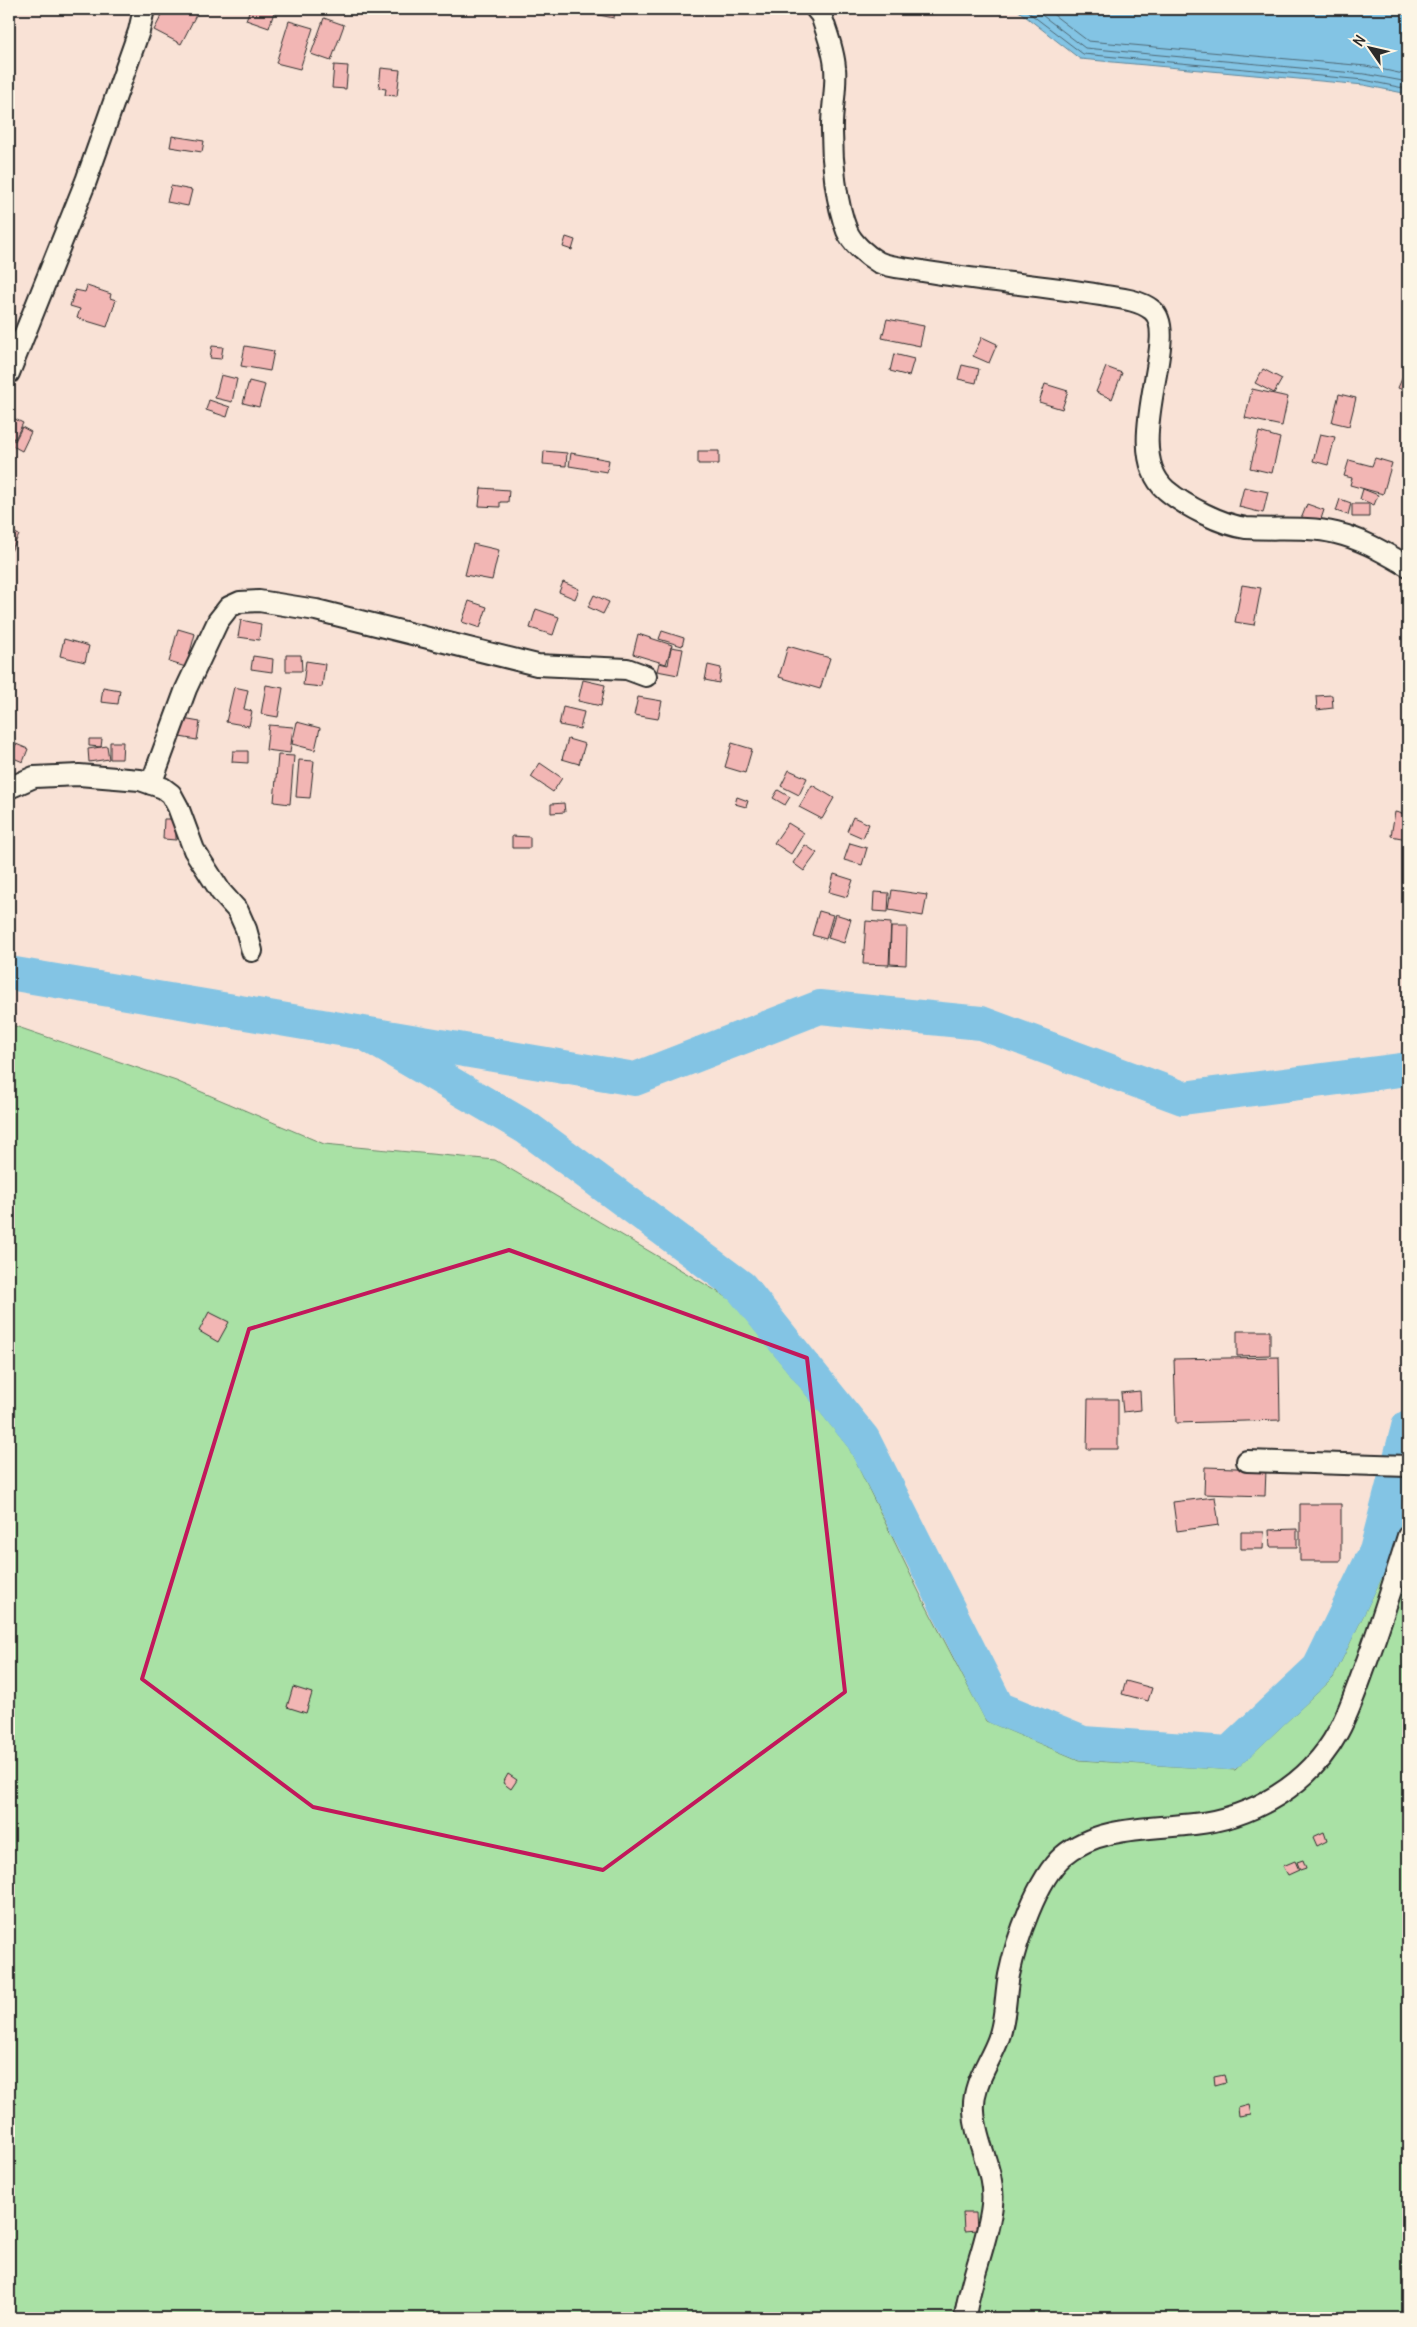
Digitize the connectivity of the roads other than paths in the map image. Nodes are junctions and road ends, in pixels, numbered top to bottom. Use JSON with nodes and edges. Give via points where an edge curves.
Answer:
{"nodes":[{"id":1,"x":144,"y":9,"type":"edge"},
{"id":2,"x":816,"y":9,"type":"edge"},
{"id":3,"x":9,"y":373,"type":"edge"},
{"id":4,"x":1408,"y":566,"type":"edge"},
{"id":5,"x":646,"y":676,"type":"dead end"},
{"id":6,"x":151,"y":784,"type":"junction"},
{"id":7,"x":9,"y":788,"type":"edge"},
{"id":8,"x":252,"y":951,"type":"dead end"},
{"id":9,"x":1247,"y":1461,"type":"dead end"},
{"id":10,"x":1408,"y":1466,"type":"edge"},
{"id":11,"x":1408,"y":1536,"type":"edge"},
{"id":12,"x":965,"y":2318,"type":"edge"}],
"edges":[{"from":1,"to":3,"type":"street","via":[[86,181]]},
{"from":2,"to":4,"type":"street","via":[[821,15],[836,67],[832,132],[839,201],[847,233],[859,248],[880,263],[1083,292],[1142,304],[1154,312],[1160,323],[1146,447],[1156,480],[1167,491],[1192,508],[1224,522],[1244,528],[1297,528],[1335,533],[1370,544]]},
{"from":5,"to":6,"type":"street","via":[[627,669],[538,665],[316,610],[259,601],[240,602],[218,620],[186,689]]},
{"from":6,"to":7,"type":"street","via":[[140,780],[46,776],[34,777]]},
{"from":6,"to":8,"type":"street","via":[[171,794],[194,850],[221,892],[238,911]]},
{"from":9,"to":10,"type":"street"},
{"from":11,"to":12,"type":"street","via":[[1353,1699],[1338,1733],[1316,1764],[1289,1788],[1255,1810],[1199,1824],[1113,1832],[1064,1856],[1052,1869],[1025,1920],[1016,1945],[999,2039],[975,2092],[973,2110],[977,2135],[991,2170],[994,2188]]}]}
